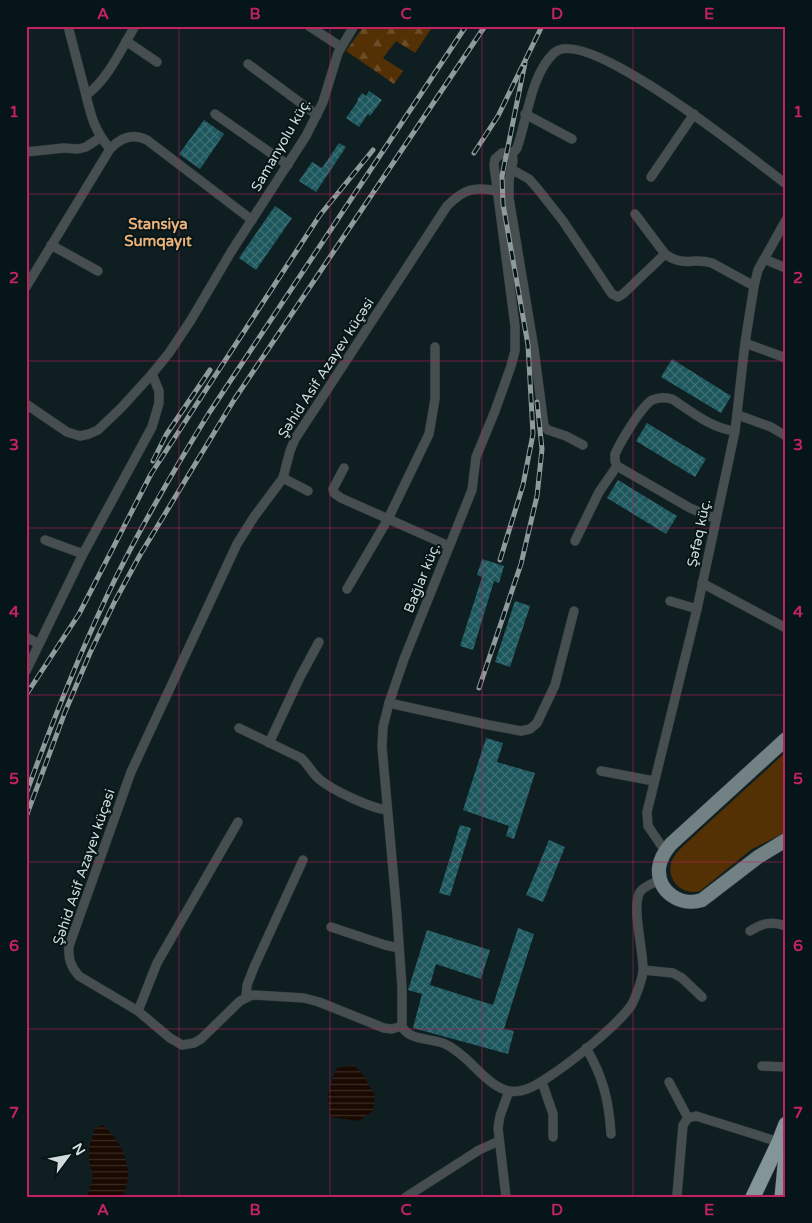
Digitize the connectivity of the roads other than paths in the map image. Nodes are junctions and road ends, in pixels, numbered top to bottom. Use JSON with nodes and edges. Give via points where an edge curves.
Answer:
{"nodes":[{"id":1,"x":68,"y":26,"type":"edge"},
{"id":2,"x":135,"y":26,"type":"edge"},
{"id":3,"x":309,"y":26,"type":"edge"},
{"id":4,"x":354,"y":26,"type":"edge"},
{"id":5,"x":126,"y":41,"type":"junction"},
{"id":6,"x":341,"y":47,"type":"junction"},
{"id":7,"x":157,"y":62,"type":"dead end"},
{"id":8,"x":248,"y":64,"type":"dead end"},
{"id":9,"x":86,"y":95,"type":"junction"},
{"id":10,"x":215,"y":114,"type":"dead end"},
{"id":11,"x":526,"y":114,"type":"junction"},
{"id":12,"x":694,"y":114,"type":"junction"},
{"id":13,"x":317,"y":115,"type":"junction"},
{"id":14,"x":100,"y":137,"type":"junction"},
{"id":15,"x":572,"y":139,"type":"dead end"},
{"id":16,"x":110,"y":149,"type":"junction"},
{"id":17,"x":26,"y":152,"type":"edge"},
{"id":18,"x":509,"y":153,"type":"junction"},
{"id":19,"x":288,"y":165,"type":"junction"},
{"id":20,"x":511,"y":169,"type":"junction"},
{"id":21,"x":651,"y":177,"type":"dead end"},
{"id":22,"x":786,"y":184,"type":"edge"},
{"id":23,"x":498,"y":191,"type":"junction"},
{"id":24,"x":635,"y":214,"type":"dead end"},
{"id":25,"x":252,"y":220,"type":"junction"},
{"id":26,"x":786,"y":220,"type":"edge"},
{"id":27,"x":51,"y":245,"type":"junction"},
{"id":28,"x":665,"y":254,"type":"junction"},
{"id":29,"x":764,"y":259,"type":"junction"},
{"id":30,"x":786,"y":268,"type":"edge"},
{"id":31,"x":98,"y":271,"type":"dead end"},
{"id":32,"x":754,"y":286,"type":"junction"},
{"id":33,"x":26,"y":287,"type":"edge"},
{"id":34,"x":745,"y":342,"type":"junction"},
{"id":35,"x":435,"y":347,"type":"dead end"},
{"id":36,"x":786,"y":358,"type":"edge"},
{"id":37,"x":152,"y":374,"type":"junction"},
{"id":38,"x":26,"y":404,"type":"edge"},
{"id":39,"x":738,"y":415,"type":"junction"},
{"id":40,"x":735,"y":431,"type":"junction"},
{"id":41,"x":786,"y":436,"type":"edge"},
{"id":42,"x":584,"y":445,"type":"dead end"},
{"id":43,"x":617,"y":466,"type":"junction"},
{"id":44,"x":344,"y":468,"type":"dead end"},
{"id":45,"x":283,"y":478,"type":"junction"},
{"id":46,"x":308,"y":491,"type":"dead end"},
{"id":47,"x":388,"y":519,"type":"junction"},
{"id":48,"x":716,"y":519,"type":"junction"},
{"id":49,"x":45,"y":540,"type":"dead end"},
{"id":50,"x":575,"y":541,"type":"dead end"},
{"id":51,"x":449,"y":546,"type":"junction"},
{"id":52,"x":83,"y":554,"type":"junction"},
{"id":53,"x":702,"y":582,"type":"junction"},
{"id":54,"x":348,"y":589,"type":"dead end"},
{"id":55,"x":670,"y":601,"type":"dead end"},
{"id":56,"x":697,"y":609,"type":"junction"},
{"id":57,"x":574,"y":610,"type":"dead end"},
{"id":58,"x":786,"y":628,"type":"edge"},
{"id":59,"x":26,"y":637,"type":"edge"},
{"id":60,"x":319,"y":642,"type":"dead end"},
{"id":61,"x":39,"y":644,"type":"junction"},
{"id":62,"x":26,"y":670,"type":"edge"},
{"id":63,"x":389,"y":703,"type":"junction"},
{"id":64,"x":239,"y":728,"type":"dead end"},
{"id":65,"x":786,"y":739,"type":"edge"},
{"id":66,"x":269,"y":743,"type":"junction"},
{"id":67,"x":601,"y":771,"type":"dead end"},
{"id":68,"x":654,"y":781,"type":"junction"},
{"id":69,"x":387,"y":810,"type":"junction"},
{"id":70,"x":238,"y":822,"type":"dead end"},
{"id":71,"x":786,"y":840,"type":"edge"},
{"id":72,"x":665,"y":851,"type":"junction"},
{"id":73,"x":303,"y":860,"type":"dead end"},
{"id":74,"x":660,"y":880,"type":"junction"},
{"id":75,"x":331,"y":926,"type":"dead end"},
{"id":76,"x":786,"y":926,"type":"edge"},
{"id":77,"x":750,"y":931,"type":"dead end"},
{"id":78,"x":399,"y":948,"type":"junction"},
{"id":79,"x":643,"y":970,"type":"junction"},
{"id":80,"x":246,"y":996,"type":"junction"},
{"id":81,"x":702,"y":997,"type":"dead end"},
{"id":82,"x":138,"y":1011,"type":"junction"},
{"id":83,"x":402,"y":1026,"type":"junction"},
{"id":84,"x":586,"y":1048,"type":"junction"},
{"id":85,"x":762,"y":1066,"type":"dead end"},
{"id":86,"x":786,"y":1067,"type":"edge"},
{"id":87,"x":542,"y":1082,"type":"junction"},
{"id":88,"x":669,"y":1082,"type":"dead end"},
{"id":89,"x":509,"y":1091,"type":"junction"},
{"id":90,"x":688,"y":1118,"type":"junction"},
{"id":91,"x":786,"y":1124,"type":"edge"},
{"id":92,"x":611,"y":1134,"type":"dead end"},
{"id":93,"x":553,"y":1137,"type":"dead end"},
{"id":94,"x":499,"y":1141,"type":"junction"},
{"id":95,"x":782,"y":1149,"type":"edge"},
{"id":96,"x":677,"y":1195,"type":"dead end"},
{"id":97,"x":406,"y":1197,"type":"edge"},
{"id":98,"x":506,"y":1197,"type":"edge"},
{"id":99,"x":753,"y":1197,"type":"edge"},
{"id":100,"x":782,"y":1197,"type":"edge"}],
"edges":[{"from":1,"to":9,"type":"street"},
{"from":2,"to":5,"type":"street"},
{"from":3,"to":6,"type":"street"},
{"from":4,"to":6,"type":"street","name":"Samanyolu küç."},
{"from":5,"to":7,"type":"street"},
{"from":5,"to":9,"type":"street","via":[[101,82]]},
{"from":6,"to":13,"type":"street","name":"Samanyolu küç."},
{"from":8,"to":13,"type":"street"},
{"from":9,"to":14,"type":"street"},
{"from":10,"to":19,"type":"street"},
{"from":11,"to":12,"type":"street","via":[[534,86],[544,67],[554,53],[565,48],[604,58]]},
{"from":11,"to":15,"type":"street"},
{"from":11,"to":18,"type":"street","via":[[517,148]]},
{"from":12,"to":21,"type":"street"},
{"from":12,"to":22,"type":"street"},
{"from":13,"to":19,"type":"street","name":"Samanyolu küç."},
{"from":14,"to":16,"type":"street"},
{"from":14,"to":17,"type":"street","via":[[78,149]]},
{"from":16,"to":25,"type":"street","via":[[119,141],[134,136],[147,140]]},
{"from":16,"to":27,"type":"street"},
{"from":18,"to":20,"type":"street","via":[[514,157]]},
{"from":18,"to":23,"type":"street","name":"Bağlar küç.","via":[[499,154],[495,159]]},
{"from":19,"to":25,"type":"street","name":"Samanyolu küç."},
{"from":20,"to":28,"type":"street","via":[[529,179],[537,188],[612,294],[618,297],[623,294]]},
{"from":20,"to":42,"type":"street","via":[[509,198],[544,426]]},
{"from":23,"to":45,"type":"street","name":"Şəhid Asif Azayev küçəsi","via":[[471,189],[447,206],[296,439]]},
{"from":23,"to":51,"type":"street","name":"Bağlar küç.","via":[[513,304],[515,351],[476,457],[472,490]]},
{"from":24,"to":28,"type":"street"},
{"from":25,"to":37,"type":"street","name":"Samanyolu küç.","via":[[191,320]]},
{"from":26,"to":29,"type":"street","name":"Şəfəq küç."},
{"from":27,"to":31,"type":"street"},
{"from":27,"to":33,"type":"street"},
{"from":28,"to":32,"type":"street","via":[[682,263],[712,263]]},
{"from":29,"to":30,"type":"street"},
{"from":29,"to":32,"type":"street","name":"Şəfəq küç."},
{"from":32,"to":34,"type":"street","name":"Şəfəq küç."},
{"from":34,"to":36,"type":"street"},
{"from":34,"to":39,"type":"street","name":"Şəfəq küç."},
{"from":35,"to":47,"type":"street","via":[[435,399],[430,434]]},
{"from":37,"to":38,"type":"street","name":"Samanyolu küç.","via":[[98,430],[89,434],[80,436],[67,432]]},
{"from":37,"to":52,"type":"street","via":[[157,382],[159,403],[152,427]]},
{"from":39,"to":40,"type":"street","name":"Şəfəq küç."},
{"from":39,"to":41,"type":"street"},
{"from":40,"to":43,"type":"street","via":[[712,425],[672,399],[659,398],[643,410],[619,445],[615,454]]},
{"from":40,"to":48,"type":"street","name":"Şəfəq küç."},
{"from":43,"to":48,"type":"street","via":[[690,508]]},
{"from":43,"to":50,"type":"street","via":[[599,492]]},
{"from":44,"to":47,"type":"street","via":[[334,493]]},
{"from":45,"to":46,"type":"street"},
{"from":45,"to":82,"type":"street","name":"Şəhid Asif Azayev küçəsi","via":[[237,544],[131,772],[70,946],[68,956],[72,969],[79,976]]},
{"from":47,"to":51,"type":"street"},
{"from":47,"to":54,"type":"street"},
{"from":48,"to":53,"type":"street","name":"Şəfəq küç."},
{"from":49,"to":52,"type":"street"},
{"from":51,"to":63,"type":"street","name":"Bağlar küç."},
{"from":52,"to":61,"type":"street"},
{"from":53,"to":56,"type":"street","name":"Şəfəq küç."},
{"from":53,"to":58,"type":"street"},
{"from":55,"to":56,"type":"street"},
{"from":56,"to":68,"type":"street","name":"Şəfəq küç."},
{"from":57,"to":63,"type":"street","via":[[555,685],[537,723],[530,729],[521,731],[497,727]]},
{"from":59,"to":61,"type":"street"},
{"from":60,"to":66,"type":"street"},
{"from":61,"to":62,"type":"street"},
{"from":63,"to":69,"type":"street","name":"Bağlar küç.","via":[[382,747]]},
{"from":64,"to":66,"type":"street"},
{"from":65,"to":72,"type":"main road"},
{"from":66,"to":69,"type":"street","via":[[300,758],[320,780],[369,806]]},
{"from":67,"to":68,"type":"street"},
{"from":68,"to":72,"type":"street","name":"Şəfəq küç.","via":[[648,820],[651,832]]},
{"from":69,"to":78,"type":"street","name":"Bağlar küç."},
{"from":70,"to":82,"type":"street","via":[[157,964]]},
{"from":71,"to":74,"type":"main road","via":[[702,900],[693,903],[674,897]]},
{"from":72,"to":74,"type":"main road","via":[[659,869]]},
{"from":73,"to":80,"type":"street","via":[[255,965]]},
{"from":74,"to":79,"type":"street","via":[[644,888],[638,900]]},
{"from":75,"to":78,"type":"street"},
{"from":76,"to":77,"type":"street","via":[[763,923]]},
{"from":78,"to":83,"type":"street","name":"Bağlar küç."},
{"from":79,"to":81,"type":"street","via":[[673,973]]},
{"from":79,"to":84,"type":"street","via":[[630,1008]]},
{"from":80,"to":82,"type":"street","name":"Şəhid Asif Azayev küçəsi","via":[[201,1039],[182,1045]]},
{"from":80,"to":83,"type":"street","via":[[304,998],[384,1028]]},
{"from":83,"to":89,"type":"street","via":[[412,1036],[455,1049],[491,1081]]},
{"from":84,"to":87,"type":"street"},
{"from":84,"to":92,"type":"street","via":[[598,1067],[610,1108]]},
{"from":85,"to":86,"type":"street"},
{"from":87,"to":89,"type":"street","via":[[528,1089]]},
{"from":87,"to":93,"type":"street","via":[[553,1114]]},
{"from":88,"to":90,"type":"street"},
{"from":89,"to":94,"type":"street","via":[[500,1116]]},
{"from":90,"to":95,"type":"street","via":[[696,1116]]},
{"from":90,"to":96,"type":"street","via":[[683,1125]]},
{"from":91,"to":95,"type":"highway"},
{"from":94,"to":97,"type":"street","via":[[479,1150]]},
{"from":94,"to":98,"type":"street"},
{"from":95,"to":99,"type":"highway"},
{"from":95,"to":100,"type":"highway"}]}
